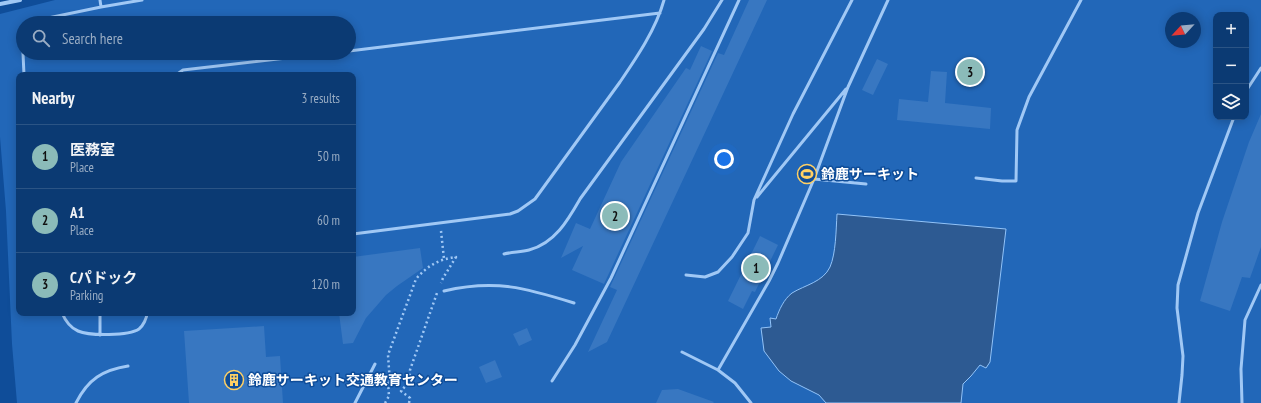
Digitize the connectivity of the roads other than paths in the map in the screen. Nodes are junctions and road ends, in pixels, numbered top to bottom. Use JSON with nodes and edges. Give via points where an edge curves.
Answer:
{"nodes":[{"id":1,"x":20,"y":0,"type":"edge"},
{"id":2,"x":100,"y":0,"type":"edge"},
{"id":3,"x":142,"y":0,"type":"edge"},
{"id":4,"x":664,"y":0,"type":"edge"},
{"id":5,"x":722,"y":0,"type":"edge"},
{"id":6,"x":739,"y":0,"type":"edge"},
{"id":7,"x":852,"y":0,"type":"edge"},
{"id":8,"x":888,"y":0,"type":"edge"},
{"id":9,"x":1081,"y":0,"type":"edge"},
{"id":10,"x":0,"y":4,"type":"edge"},
{"id":11,"x":100,"y":7,"type":"junction"},
{"id":12,"x":660,"y":13,"type":"junction"},
{"id":13,"x":57,"y":16,"type":"edge"},
{"id":14,"x":356,"y":50,"type":"edge"},
{"id":15,"x":23,"y":60,"type":"edge"},
{"id":16,"x":269,"y":60,"type":"edge"},
{"id":17,"x":1261,"y":68,"type":"edge"},
{"id":18,"x":24,"y":72,"type":"edge"},
{"id":19,"x":180,"y":72,"type":"edge"},
{"id":20,"x":1249,"y":86,"type":"edge"},
{"id":21,"x":848,"y":87,"type":"junction"},
{"id":22,"x":1233,"y":120,"type":"edge"},
{"id":23,"x":976,"y":178,"type":"dead end"},
{"id":24,"x":814,"y":179,"type":"junction"},
{"id":25,"x":866,"y":184,"type":"dead end"},
{"id":26,"x":754,"y":200,"type":"junction"},
{"id":27,"x":356,"y":234,"type":"edge"},
{"id":28,"x":504,"y":254,"type":"dead end"},
{"id":29,"x":686,"y":275,"type":"dead end"},
{"id":30,"x":1261,"y":285,"type":"edge"},
{"id":31,"x":444,"y":291,"type":"dead end"},
{"id":32,"x":574,"y":303,"type":"dead end"},
{"id":33,"x":63,"y":316,"type":"edge"},
{"id":34,"x":100,"y":316,"type":"edge"},
{"id":35,"x":146,"y":316,"type":"edge"},
{"id":36,"x":100,"y":335,"type":"junction"},
{"id":37,"x":682,"y":352,"type":"dead end"},
{"id":38,"x":375,"y":364,"type":"dead end"},
{"id":39,"x":128,"y":366,"type":"dead end"},
{"id":40,"x":718,"y":370,"type":"junction"},
{"id":41,"x":552,"y":381,"type":"dead end"},
{"id":42,"x":76,"y":403,"type":"edge"},
{"id":43,"x":355,"y":403,"type":"edge"},
{"id":44,"x":751,"y":403,"type":"edge"},
{"id":45,"x":1179,"y":403,"type":"edge"},
{"id":46,"x":1242,"y":403,"type":"edge"}],
"edges":[{"from":1,"to":10,"type":"street"},
{"from":2,"to":11,"type":"lane"},
{"from":3,"to":11,"type":"lane"},
{"from":4,"to":12,"type":"lane"},
{"from":5,"to":28,"type":"lane","via":[[704,30],[555,235],[543,244]]},
{"from":6,"to":41,"type":"lane","via":[[611,278],[575,345]]},
{"from":7,"to":26,"type":"lane","via":[[793,114]]},
{"from":8,"to":21,"type":"lane"},
{"from":9,"to":23,"type":"lane","via":[[1029,97],[1017,130],[1016,181]]},
{"from":11,"to":13,"type":"lane"},
{"from":12,"to":14,"type":"lane"},
{"from":12,"to":27,"type":"lane","via":[[620,82],[535,199],[518,212]]},
{"from":15,"to":18,"type":"lane"},
{"from":16,"to":19,"type":"lane"},
{"from":17,"to":20,"type":"lane"},
{"from":21,"to":24,"type":"lane"},
{"from":21,"to":26,"type":"lane"},
{"from":22,"to":45,"type":"lane","via":[[1198,213],[1178,285],[1176,308],[1183,356]]},
{"from":24,"to":25,"type":"lane"},
{"from":24,"to":40,"type":"lane","via":[[769,281]]},
{"from":26,"to":29,"type":"lane","via":[[748,233],[732,257],[713,274],[705,277]]},
{"from":30,"to":46,"type":"lane","via":[[1245,320],[1241,369]]},
{"from":31,"to":32,"type":"lane","via":[[464,286],[504,285],[533,290]]},
{"from":33,"to":36,"type":"lane","via":[[77,331]]},
{"from":34,"to":36,"type":"lane"},
{"from":35,"to":36,"type":"lane","via":[[139,329]]},
{"from":37,"to":40,"type":"lane"},
{"from":38,"to":43,"type":"lane"},
{"from":39,"to":42,"type":"lane","via":[[113,368],[97,376],[82,392]]},
{"from":40,"to":44,"type":"lane","via":[[734,383]]}]}
